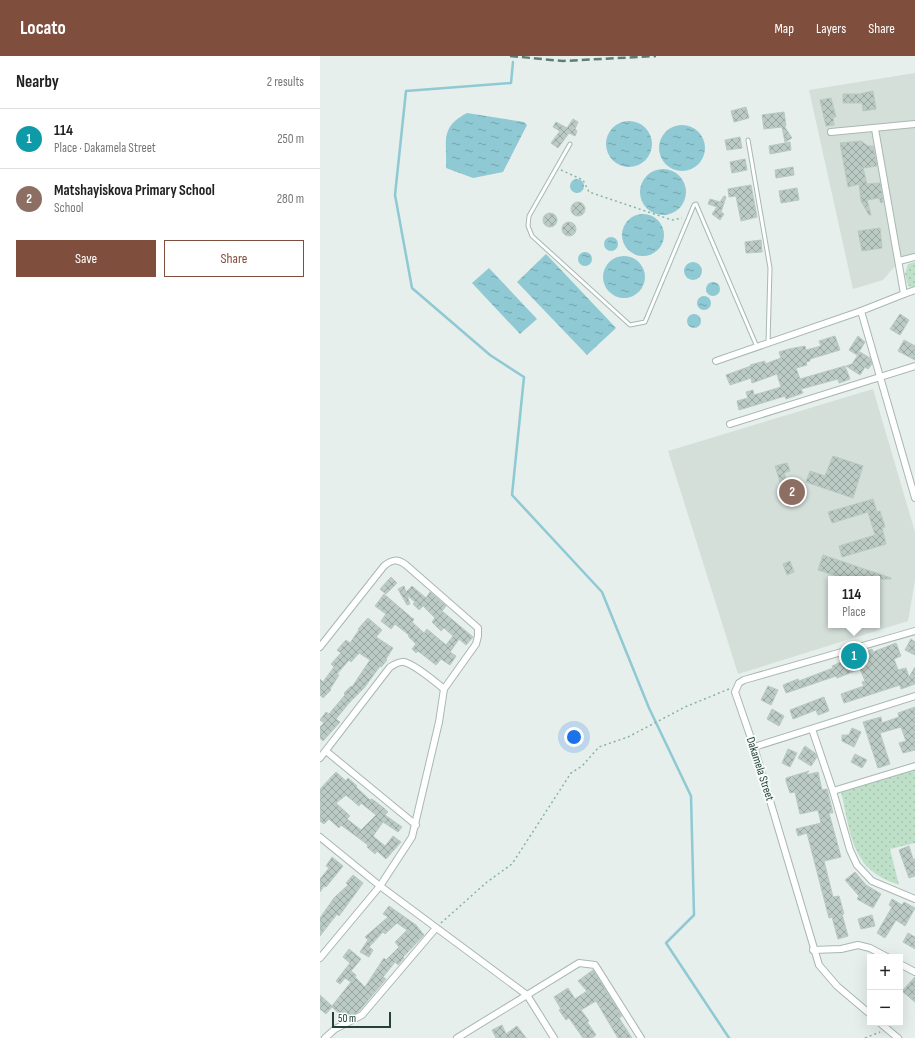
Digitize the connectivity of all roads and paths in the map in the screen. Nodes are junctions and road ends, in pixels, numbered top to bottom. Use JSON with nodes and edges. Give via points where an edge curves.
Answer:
{"nodes":[{"id":1,"x":915,"y":124,"type":"edge"},
{"id":2,"x":875,"y":129,"type":"junction"},
{"id":3,"x":831,"y":132,"type":"dead end"},
{"id":4,"x":748,"y":140,"type":"dead end"},
{"id":5,"x":570,"y":144,"type":"dead end"},
{"id":6,"x":556,"y":168,"type":"junction"},
{"id":7,"x":685,"y":218,"type":"dead end"},
{"id":8,"x":915,"y":257,"type":"edge"},
{"id":9,"x":899,"y":261,"type":"junction"},
{"id":10,"x":915,"y":290,"type":"edge"},
{"id":11,"x":904,"y":294,"type":"junction"},
{"id":12,"x":861,"y":311,"type":"junction"},
{"id":13,"x":768,"y":343,"type":"junction"},
{"id":14,"x":757,"y":347,"type":"junction"},
{"id":15,"x":716,"y":361,"type":"dead end"},
{"id":16,"x":915,"y":366,"type":"edge"},
{"id":17,"x":881,"y":377,"type":"junction"},
{"id":18,"x":730,"y":424,"type":"dead end"},
{"id":19,"x":915,"y":498,"type":"edge"},
{"id":20,"x":915,"y":631,"type":"edge"},
{"id":21,"x":320,"y":647,"type":"edge"},
{"id":22,"x":739,"y":683,"type":"junction"},
{"id":23,"x":444,"y":689,"type":"junction"},
{"id":24,"x":915,"y":696,"type":"edge"},
{"id":25,"x":812,"y":729,"type":"junction"},
{"id":26,"x":754,"y":747,"type":"junction"},
{"id":27,"x":326,"y":752,"type":"junction"},
{"id":28,"x":320,"y":758,"type":"edge"},
{"id":29,"x":915,"y":766,"type":"edge"},
{"id":30,"x":833,"y":791,"type":"junction"},
{"id":31,"x":416,"y":825,"type":"junction"},
{"id":32,"x":322,"y":839,"type":"edge"},
{"id":33,"x":320,"y":847,"type":"edge"},
{"id":34,"x":380,"y":886,"type":"junction"},
{"id":35,"x":915,"y":899,"type":"edge"},
{"id":36,"x":436,"y":928,"type":"junction"},
{"id":37,"x":813,"y":950,"type":"junction"},
{"id":38,"x":881,"y":954,"type":"edge"},
{"id":39,"x":320,"y":958,"type":"edge"},
{"id":40,"x":903,"y":966,"type":"edge"},
{"id":41,"x":915,"y":972,"type":"edge"},
{"id":42,"x":527,"y":995,"type":"junction"},
{"id":43,"x":867,"y":1011,"type":"edge"},
{"id":44,"x":883,"y":1026,"type":"edge"},
{"id":45,"x":888,"y":1030,"type":"junction"},
{"id":46,"x":325,"y":1038,"type":"edge"},
{"id":47,"x":457,"y":1038,"type":"edge"},
{"id":48,"x":554,"y":1038,"type":"edge"},
{"id":49,"x":641,"y":1038,"type":"edge"},
{"id":50,"x":865,"y":1038,"type":"edge"},
{"id":51,"x":898,"y":1038,"type":"edge"}],
"edges":[{"from":1,"to":2,"type":"street"},
{"from":2,"to":3,"type":"street"},
{"from":2,"to":9,"type":"street"},
{"from":4,"to":13,"type":"lane","via":[[770,268]]},
{"from":5,"to":6,"type":"lane"},
{"from":6,"to":7,"type":"path","via":[[583,180],[589,192],[672,220]]},
{"from":6,"to":14,"type":"lane","via":[[529,216],[528,226],[532,236],[630,325],[645,322],[696,204]]},
{"from":8,"to":9,"type":"street"},
{"from":9,"to":11,"type":"street"},
{"from":10,"to":11,"type":"street"},
{"from":11,"to":12,"type":"street"},
{"from":12,"to":13,"type":"street"},
{"from":12,"to":17,"type":"street"},
{"from":13,"to":14,"type":"street"},
{"from":14,"to":15,"type":"street"},
{"from":16,"to":17,"type":"street"},
{"from":17,"to":18,"type":"street"},
{"from":17,"to":19,"type":"street"},
{"from":20,"to":22,"type":"street"},
{"from":21,"to":23,"type":"street","via":[[384,566],[389,562],[400,561],[478,628],[476,644]]},
{"from":22,"to":26,"type":"street","name":"Dakamela Street","via":[[735,692],[736,698]]},
{"from":22,"to":36,"type":"path","via":[[725,692],[685,707],[628,737],[599,746],[582,766],[571,773],[512,864],[487,882]]},
{"from":23,"to":27,"type":"street","via":[[403,661],[397,663],[390,667]]},
{"from":23,"to":31,"type":"street"},
{"from":24,"to":25,"type":"street"},
{"from":25,"to":26,"type":"street"},
{"from":25,"to":30,"type":"street"},
{"from":26,"to":37,"type":"street","name":"Dakamela Street","via":[[807,922]]},
{"from":27,"to":28,"type":"street"},
{"from":27,"to":31,"type":"street"},
{"from":29,"to":30,"type":"street"},
{"from":30,"to":35,"type":"street","via":[[850,850],[857,865],[872,881]]},
{"from":31,"to":34,"type":"street","via":[[412,837]]},
{"from":32,"to":33,"type":"street"},
{"from":32,"to":34,"type":"street"},
{"from":34,"to":36,"type":"street"},
{"from":34,"to":39,"type":"street"},
{"from":36,"to":42,"type":"street"},
{"from":36,"to":46,"type":"street","via":[[362,1015],[335,1029]]},
{"from":37,"to":38,"type":"street","via":[[858,945]]},
{"from":37,"to":43,"type":"street","name":"Dakamela Street","via":[[826,975]]},
{"from":40,"to":41,"type":"street"},
{"from":42,"to":47,"type":"street"},
{"from":42,"to":48,"type":"street"},
{"from":42,"to":49,"type":"street","via":[[579,962],[595,965]]},
{"from":44,"to":45,"type":"street"},
{"from":45,"to":50,"type":"path"},
{"from":45,"to":51,"type":"street"}]}
